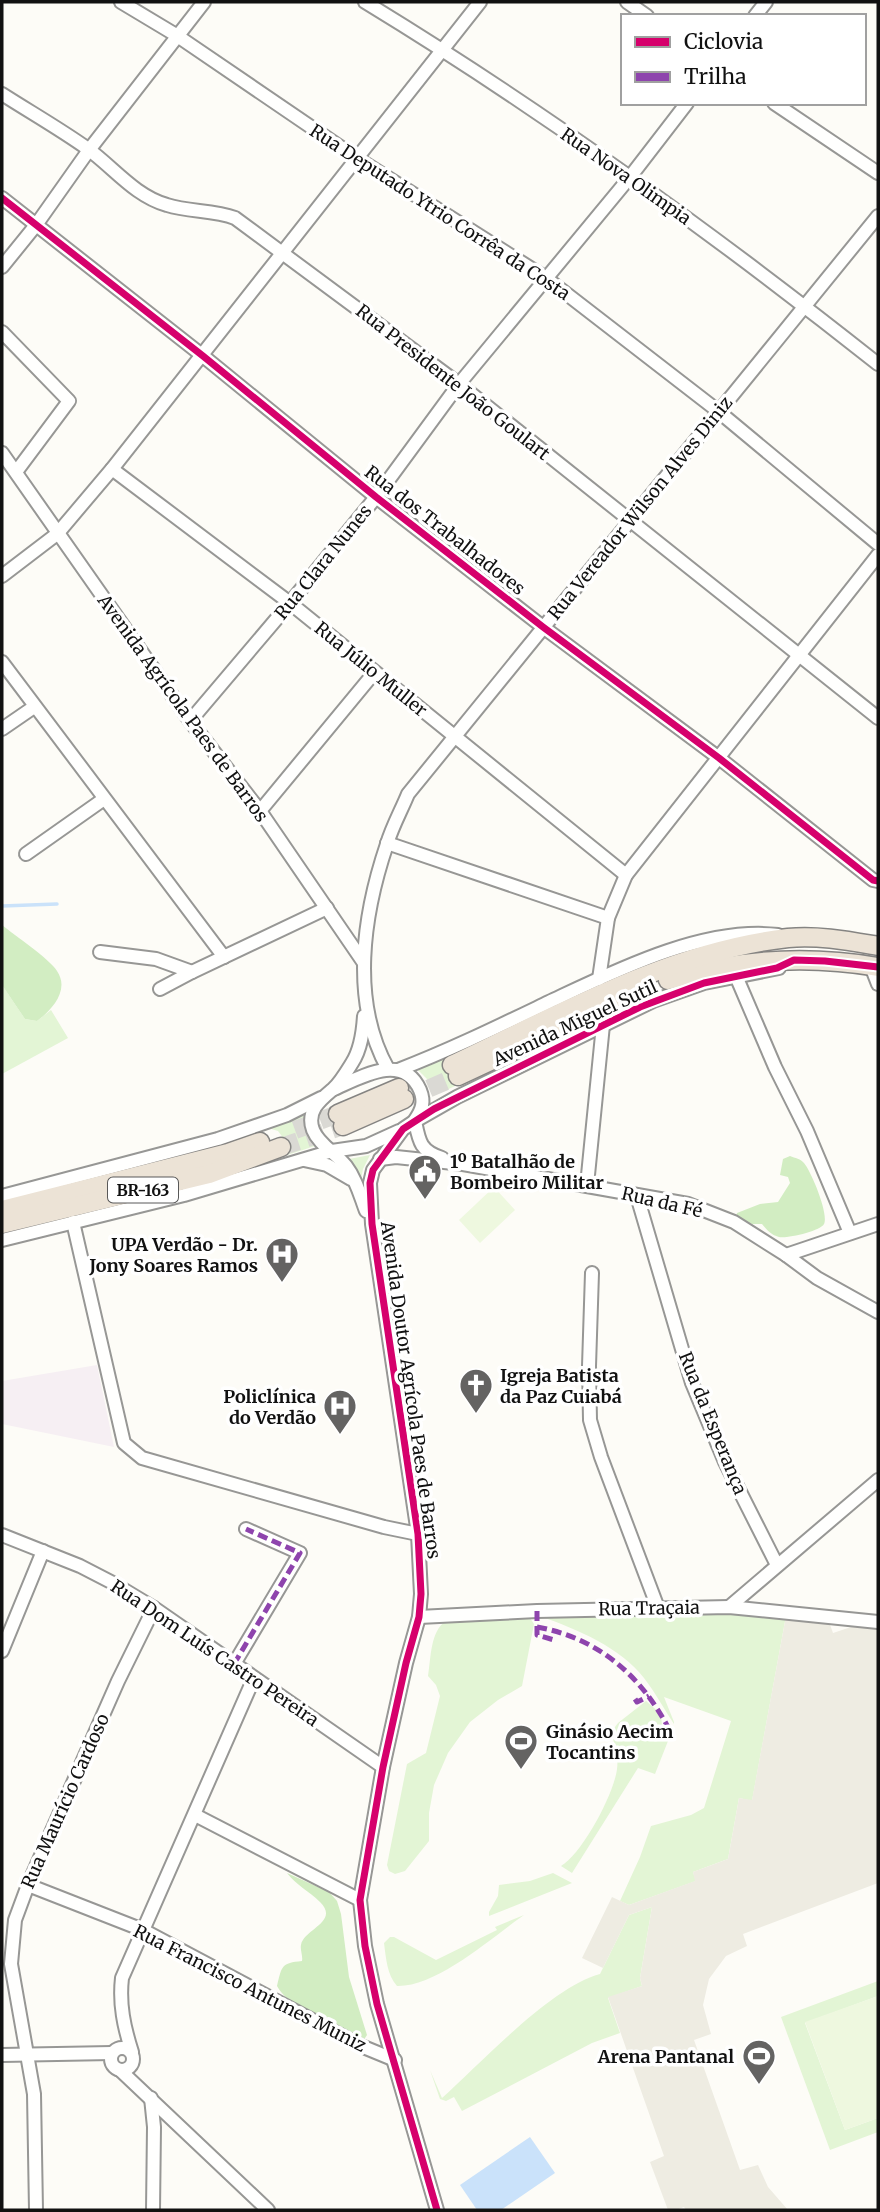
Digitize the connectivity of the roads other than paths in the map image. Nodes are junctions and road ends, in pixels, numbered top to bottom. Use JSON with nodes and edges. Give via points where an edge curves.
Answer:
{"nodes":[{"id":1,"x":121,"y":2,"type":"edge"},
{"id":2,"x":204,"y":2,"type":"edge"},
{"id":3,"x":365,"y":2,"type":"edge"},
{"id":4,"x":480,"y":2,"type":"edge"},
{"id":5,"x":627,"y":2,"type":"edge"},
{"id":6,"x":644,"y":14,"type":"edge"},
{"id":7,"x":176,"y":35,"type":"junction"},
{"id":8,"x":443,"y":50,"type":"junction"},
{"id":9,"x":2,"y":94,"type":"edge"},
{"id":10,"x":685,"y":105,"type":"edge"},
{"id":11,"x":777,"y":105,"type":"edge"},
{"id":12,"x":89,"y":150,"type":"junction"},
{"id":13,"x":355,"y":157,"type":"junction"},
{"id":14,"x":878,"y":173,"type":"edge"},
{"id":15,"x":631,"y":177,"type":"junction"},
{"id":16,"x":2,"y":198,"type":"edge"},
{"id":17,"x":878,"y":216,"type":"edge"},
{"id":18,"x":36,"y":225,"type":"junction"},
{"id":19,"x":282,"y":251,"type":"junction"},
{"id":20,"x":2,"y":267,"type":"edge"},
{"id":21,"x":546,"y":278,"type":"junction"},
{"id":22,"x":805,"y":306,"type":"junction"},
{"id":23,"x":2,"y":332,"type":"edge"},
{"id":24,"x":203,"y":356,"type":"junction"},
{"id":25,"x":878,"y":364,"type":"edge"},
{"id":26,"x":459,"y":384,"type":"junction"},
{"id":27,"x":718,"y":411,"type":"junction"},
{"id":28,"x":2,"y":453,"type":"edge"},
{"id":29,"x":112,"y":469,"type":"junction"},
{"id":30,"x":16,"y":472,"type":"junction"},
{"id":31,"x":376,"y":497,"type":"junction"},
{"id":32,"x":630,"y":519,"type":"junction"},
{"id":33,"x":57,"y":534,"type":"junction"},
{"id":34,"x":878,"y":544,"type":"edge"},
{"id":35,"x":878,"y":555,"type":"edge"},
{"id":36,"x":2,"y":576,"type":"edge"},
{"id":37,"x":290,"y":603,"type":"junction"},
{"id":38,"x":543,"y":627,"type":"junction"},
{"id":39,"x":799,"y":656,"type":"junction"},
{"id":40,"x":2,"y":662,"type":"edge"},
{"id":41,"x":374,"y":673,"type":"junction"},
{"id":42,"x":34,"y":707,"type":"junction"},
{"id":43,"x":878,"y":718,"type":"edge"},
{"id":44,"x":190,"y":721,"type":"junction"},
{"id":45,"x":2,"y":729,"type":"edge"},
{"id":46,"x":455,"y":737,"type":"junction"},
{"id":47,"x":719,"y":758,"type":"junction"},
{"id":48,"x":104,"y":799,"type":"junction"},
{"id":49,"x":260,"y":811,"type":"junction"},
{"id":50,"x":387,"y":843,"type":"junction"},
{"id":51,"x":26,"y":854,"type":"dead end"},
{"id":52,"x":626,"y":875,"type":"junction"},
{"id":53,"x":876,"y":881,"type":"edge"},
{"id":54,"x":327,"y":908,"type":"junction"},
{"id":55,"x":608,"y":918,"type":"junction"},
{"id":56,"x":788,"y":938,"type":"junction"},
{"id":57,"x":878,"y":946,"type":"edge"},
{"id":58,"x":100,"y":952,"type":"dead end"},
{"id":59,"x":224,"y":957,"type":"junction"},
{"id":60,"x":602,"y":957,"type":"junction"},
{"id":61,"x":794,"y":960,"type":"junction"},
{"id":62,"x":364,"y":963,"type":"junction"},
{"id":63,"x":875,"y":966,"type":"edge"},
{"id":64,"x":617,"y":971,"type":"junction"},
{"id":65,"x":192,"y":972,"type":"junction"},
{"id":66,"x":736,"y":976,"type":"junction"},
{"id":67,"x":599,"y":979,"type":"junction"},
{"id":68,"x":878,"y":984,"type":"edge"},
{"id":69,"x":160,"y":989,"type":"dead end"},
{"id":70,"x":366,"y":994,"type":"junction"},
{"id":71,"x":603,"y":1025,"type":"junction"},
{"id":72,"x":393,"y":1069,"type":"junction"},
{"id":73,"x":334,"y":1089,"type":"junction"},
{"id":74,"x":401,"y":1094,"type":"tunnel mouth"},
{"id":75,"x":321,"y":1098,"type":"junction"},
{"id":76,"x":340,"y":1120,"type":"tunnel mouth"},
{"id":77,"x":415,"y":1121,"type":"junction"},
{"id":78,"x":402,"y":1129,"type":"junction"},
{"id":79,"x":332,"y":1151,"type":"junction"},
{"id":80,"x":380,"y":1159,"type":"junction"},
{"id":81,"x":297,"y":1160,"type":"junction"},
{"id":82,"x":463,"y":1164,"type":"junction"},
{"id":83,"x":355,"y":1181,"type":"junction"},
{"id":84,"x":587,"y":1185,"type":"junction"},
{"id":85,"x":2,"y":1196,"type":"edge"},
{"id":86,"x":637,"y":1196,"type":"junction"},
{"id":87,"x":2,"y":1210,"type":"edge"},
{"id":88,"x":73,"y":1222,"type":"junction"},
{"id":89,"x":2,"y":1224,"type":"edge"},
{"id":90,"x":372,"y":1224,"type":"junction"},
{"id":91,"x":878,"y":1224,"type":"edge"},
{"id":92,"x":850,"y":1233,"type":"junction"},
{"id":93,"x":2,"y":1240,"type":"edge"},
{"id":94,"x":786,"y":1255,"type":"junction"},
{"id":95,"x":592,"y":1273,"type":"dead end"},
{"id":96,"x":878,"y":1312,"type":"edge"},
{"id":97,"x":878,"y":1318,"type":"edge"},
{"id":98,"x":878,"y":1480,"type":"edge"},
{"id":99,"x":246,"y":1529,"type":"dead end"},
{"id":100,"x":418,"y":1534,"type":"junction"},
{"id":101,"x":2,"y":1535,"type":"edge"},
{"id":102,"x":43,"y":1551,"type":"junction"},
{"id":103,"x":777,"y":1565,"type":"junction"},
{"id":104,"x":729,"y":1607,"type":"junction"},
{"id":105,"x":154,"y":1608,"type":"junction"},
{"id":106,"x":658,"y":1608,"type":"junction"},
{"id":107,"x":419,"y":1617,"type":"junction"},
{"id":108,"x":878,"y":1622,"type":"edge"},
{"id":109,"x":2,"y":1651,"type":"edge"},
{"id":110,"x":234,"y":1664,"type":"junction"},
{"id":111,"x":254,"y":1678,"type":"junction"},
{"id":112,"x":383,"y":1767,"type":"junction"},
{"id":113,"x":195,"y":1815,"type":"junction"},
{"id":114,"x":28,"y":1885,"type":"junction"},
{"id":115,"x":360,"y":1900,"type":"junction"},
{"id":116,"x":144,"y":1930,"type":"junction"},
{"id":117,"x":27,"y":2054,"type":"junction"},
{"id":118,"x":2,"y":2055,"type":"edge"},
{"id":119,"x":122,"y":2058,"type":"junction"},
{"id":120,"x":395,"y":2060,"type":"junction"},
{"id":121,"x":150,"y":2096,"type":"junction"},
{"id":122,"x":165,"y":2111,"type":"junction"},
{"id":123,"x":153,"y":2127,"type":"junction"},
{"id":124,"x":36,"y":2210,"type":"edge"},
{"id":125,"x":153,"y":2210,"type":"edge"},
{"id":126,"x":268,"y":2210,"type":"edge"},
{"id":127,"x":438,"y":2210,"type":"edge"}],
"edges":[{"from":1,"to":7,"type":"street","name":"Rua Deputado Ytrio Corrêa da Costa"},
{"from":2,"to":7,"type":"street"},
{"from":3,"to":8,"type":"street","name":"Rua Nova Olimpia"},
{"from":4,"to":8,"type":"street"},
{"from":5,"to":6,"type":"street"},
{"from":7,"to":12,"type":"street"},
{"from":7,"to":13,"type":"street","name":"Rua Deputado Ytrio Corrêa da Costa"},
{"from":8,"to":13,"type":"street"},
{"from":8,"to":15,"type":"street","name":"Rua Nova Olimpia"},
{"from":9,"to":12,"type":"street","name":"Rua Presidente João Goulart"},
{"from":10,"to":15,"type":"street","name":"Rua Clara Nunes"},
{"from":11,"to":14,"type":"street"},
{"from":12,"to":18,"type":"street"},
{"from":12,"to":19,"type":"street","name":"Rua Presidente João Goulart","via":[[144,194],[166,205],[236,218]]},
{"from":13,"to":19,"type":"street"},
{"from":13,"to":21,"type":"street","name":"Rua Deputado Ytrio Corrêa da Costa"},
{"from":15,"to":21,"type":"street","name":"Rua Clara Nunes"},
{"from":15,"to":22,"type":"street","name":"Rua Nova Olimpia"},
{"from":16,"to":18,"type":"street","name":"Rua dos Trabalhadores"},
{"from":17,"to":22,"type":"street","name":"Rua Vereador Wilson Alves Diniz"},
{"from":18,"to":20,"type":"street"},
{"from":18,"to":24,"type":"street","name":"Rua dos Trabalhadores"},
{"from":19,"to":24,"type":"street"},
{"from":19,"to":26,"type":"street","name":"Rua Presidente João Goulart"},
{"from":21,"to":26,"type":"street","name":"Rua Clara Nunes"},
{"from":21,"to":27,"type":"street","name":"Rua Deputado Ytrio Corrêa da Costa"},
{"from":22,"to":25,"type":"street","name":"Rua Nova Olimpia"},
{"from":22,"to":27,"type":"street","name":"Rua Vereador Wilson Alves Diniz"},
{"from":23,"to":30,"type":"street","via":[[69,401]]},
{"from":24,"to":29,"type":"street"},
{"from":24,"to":31,"type":"street","name":"Rua dos Trabalhadores"},
{"from":26,"to":31,"type":"street","name":"Rua Clara Nunes"},
{"from":26,"to":32,"type":"street","name":"Rua Presidente João Goulart"},
{"from":27,"to":32,"type":"street","name":"Rua Vereador Wilson Alves Diniz"},
{"from":27,"to":34,"type":"street","name":"Rua Deputado Ytrio Corrêa da Costa"},
{"from":28,"to":30,"type":"street","name":"Avenida Agrícola Paes de Barros"},
{"from":29,"to":33,"type":"street"},
{"from":29,"to":37,"type":"street","name":"Rua Júlio Muller"},
{"from":30,"to":33,"type":"street","name":"Avenida Agrícola Paes de Barros"},
{"from":31,"to":37,"type":"street","name":"Rua Clara Nunes"},
{"from":31,"to":38,"type":"street","name":"Rua dos Trabalhadores"},
{"from":32,"to":38,"type":"street","name":"Rua Vereador Wilson Alves Diniz"},
{"from":32,"to":39,"type":"street","name":"Rua Presidente João Goulart"},
{"from":33,"to":36,"type":"street"},
{"from":33,"to":44,"type":"street","name":"Avenida Agrícola Paes de Barros"},
{"from":35,"to":39,"type":"street"},
{"from":37,"to":41,"type":"street","name":"Rua Júlio Muller"},
{"from":37,"to":44,"type":"street","name":"Rua Clara Nunes"},
{"from":38,"to":46,"type":"street","name":"Rua Vereador Wilson Alves Diniz"},
{"from":38,"to":47,"type":"street","name":"Rua dos Trabalhadores"},
{"from":39,"to":43,"type":"street","name":"Rua Presidente João Goulart"},
{"from":39,"to":47,"type":"street"},
{"from":40,"to":42,"type":"street"},
{"from":41,"to":46,"type":"street","name":"Rua Júlio Muller"},
{"from":41,"to":49,"type":"street"},
{"from":42,"to":45,"type":"street"},
{"from":42,"to":48,"type":"street"},
{"from":44,"to":49,"type":"street","name":"Avenida Agrícola Paes de Barros"},
{"from":46,"to":50,"type":"street","name":"Rua Vereador Wilson Alves Diniz","via":[[408,794]]},
{"from":46,"to":52,"type":"street","name":"Rua Júlio Muller"},
{"from":47,"to":52,"type":"street"},
{"from":47,"to":53,"type":"street","name":"Rua dos Trabalhadores"},
{"from":48,"to":51,"type":"street"},
{"from":48,"to":59,"type":"street"},
{"from":49,"to":54,"type":"street","name":"Avenida Agrícola Paes de Barros"},
{"from":50,"to":55,"type":"street"},
{"from":50,"to":62,"type":"street","name":"Rua Vereador Wilson Alves Diniz","via":[[369,909]]},
{"from":52,"to":55,"type":"street"},
{"from":54,"to":59,"type":"street"},
{"from":54,"to":62,"type":"street","name":"Avenida Agrícola Paes de Barros"},
{"from":55,"to":60,"type":"street"},
{"from":56,"to":57,"type":"highway","name":"Avenida Miguel Sutil"},
{"from":56,"to":61,"type":"highway","via":[[657,971],[455,1070],[663,981],[725,965]]},
{"from":56,"to":64,"type":"street","name":"Avenida Miguel Sutil","via":[[769,933],[723,937]]},
{"from":58,"to":65,"type":"street","via":[[156,959]]},
{"from":59,"to":65,"type":"street"},
{"from":60,"to":64,"type":"street"},
{"from":60,"to":67,"type":"street"},
{"from":61,"to":63,"type":"highway","name":"Avenida Miguel Sutil"},
{"from":61,"to":66,"type":"street","name":"Avenida Miguel Sutil"},
{"from":62,"to":70,"type":"street"},
{"from":63,"to":68,"type":"street"},
{"from":64,"to":67,"type":"street","name":"Avenida Miguel Sutil"},
{"from":65,"to":69,"type":"street"},
{"from":66,"to":71,"type":"street","name":"Avenida Miguel Sutil","via":[[681,990]]},
{"from":66,"to":92,"type":"street"},
{"from":67,"to":72,"type":"street","name":"Avenida Miguel Sutil","via":[[441,1054]]},
{"from":70,"to":72,"type":"street","via":[[373,1037]]},
{"from":70,"to":73,"type":"street","via":[[362,1036],[353,1061]]},
{"from":71,"to":77,"type":"street","name":"Avenida Miguel Sutil"},
{"from":71,"to":84,"type":"street"},
{"from":72,"to":73,"type":"street","name":"Avenida Miguel Sutil","via":[[367,1074]]},
{"from":72,"to":77,"type":"street","via":[[410,1076],[422,1094],[423,1106]]},
{"from":73,"to":75,"type":"street"},
{"from":74,"to":76,"type":"highway"},
{"from":75,"to":79,"type":"street","name":"Avenida Doutor Agrícola Paes de Barros","via":[[313,1111],[312,1127]]},
{"from":75,"to":85,"type":"street","via":[[218,1139]]},
{"from":77,"to":78,"type":"street","name":"Avenida Doutor Agrícola Paes de Barros"},
{"from":77,"to":82,"type":"street","name":"Rua da Fé","via":[[425,1150]]},
{"from":78,"to":79,"type":"street","via":[[366,1146]]},
{"from":78,"to":80,"type":"street","name":"Avenida Doutor Agrícola Paes de Barros"},
{"from":79,"to":81,"type":"street"},
{"from":79,"to":83,"type":"street","name":"Avenida Doutor Agrícola Paes de Barros"},
{"from":80,"to":82,"type":"street","name":"Rua da Fé"},
{"from":80,"to":90,"type":"street","name":"Avenida Doutor Agrícola Paes de Barros","via":[[370,1183]]},
{"from":81,"to":83,"type":"street","via":[[327,1165]]},
{"from":81,"to":88,"type":"street","via":[[184,1195]]},
{"from":82,"to":84,"type":"street","name":"Rua da Fé"},
{"from":83,"to":90,"type":"street","name":"Avenida Doutor Agrícola Paes de Barros"},
{"from":84,"to":86,"type":"street","name":"Rua da Fé"},
{"from":86,"to":94,"type":"street","name":"Rua da Fé","via":[[688,1204],[734,1222]]},
{"from":86,"to":103,"type":"street","name":"Rua da Esperança","via":[[692,1383],[725,1462]]},
{"from":87,"to":89,"type":"highway","number":"BR-163","via":[[279,1142],[209,1174]]},
{"from":88,"to":93,"type":"street"},
{"from":88,"to":100,"type":"street","via":[[124,1443],[142,1458]]},
{"from":90,"to":100,"type":"street","name":"Avenida Doutor Agrícola Paes de Barros"},
{"from":91,"to":92,"type":"street"},
{"from":92,"to":94,"type":"street"},
{"from":94,"to":96,"type":"street","name":"Rua da Fé"},
{"from":95,"to":106,"type":"street","via":[[590,1420]]},
{"from":96,"to":97,"type":"street"},
{"from":98,"to":103,"type":"street"},
{"from":99,"to":110,"type":"street","via":[[300,1553]]},
{"from":100,"to":107,"type":"street","name":"Avenida Doutor Agrícola Paes de Barros"},
{"from":101,"to":102,"type":"street","name":"Rua Dom Luís Castro Pereira"},
{"from":102,"to":105,"type":"street","name":"Rua Dom Luís Castro Pereira","via":[[111,1581]]},
{"from":102,"to":109,"type":"street"},
{"from":103,"to":104,"type":"street"},
{"from":104,"to":106,"type":"street","name":"Rua Traçaia"},
{"from":104,"to":108,"type":"street","name":"Rua Traçaia"},
{"from":105,"to":110,"type":"street","name":"Rua Dom Luís Castro Pereira"},
{"from":105,"to":114,"type":"street","name":"Rua Maurício Cardoso"},
{"from":106,"to":107,"type":"street","name":"Rua Traçaia"},
{"from":107,"to":112,"type":"street","name":"Avenida Doutor Agrícola Paes de Barros"},
{"from":110,"to":111,"type":"street","name":"Rua Dom Luís Castro Pereira"},
{"from":111,"to":112,"type":"street","name":"Rua Dom Luís Castro Pereira"},
{"from":111,"to":113,"type":"street"},
{"from":112,"to":115,"type":"street","name":"Avenida Doutor Agrícola Paes de Barros"},
{"from":113,"to":115,"type":"street"},
{"from":113,"to":116,"type":"street"},
{"from":114,"to":116,"type":"street","name":"Rua Francisco Antunes Muniz"},
{"from":114,"to":117,"type":"street","name":"Rua Maurício Cardoso","via":[[15,1920],[11,1964]]},
{"from":115,"to":120,"type":"street","name":"Avenida Doutor Agrícola Paes de Barros","via":[[377,2004]]},
{"from":116,"to":119,"type":"street","via":[[122,1978]]},
{"from":116,"to":120,"type":"street","name":"Rua Francisco Antunes Muniz","via":[[360,2046]]},
{"from":117,"to":118,"type":"street"},
{"from":117,"to":119,"type":"street","via":[[92,2053]]},
{"from":117,"to":124,"type":"street","name":"Rua Maurício Cardoso","via":[[34,2094]]},
{"from":119,"to":121,"type":"street"},
{"from":120,"to":127,"type":"street","name":"Avenida Doutor Agrícola Paes de Barros"},
{"from":121,"to":122,"type":"street"},
{"from":121,"to":123,"type":"street"},
{"from":122,"to":123,"type":"street"},
{"from":122,"to":126,"type":"street"},
{"from":123,"to":125,"type":"street"}]}
